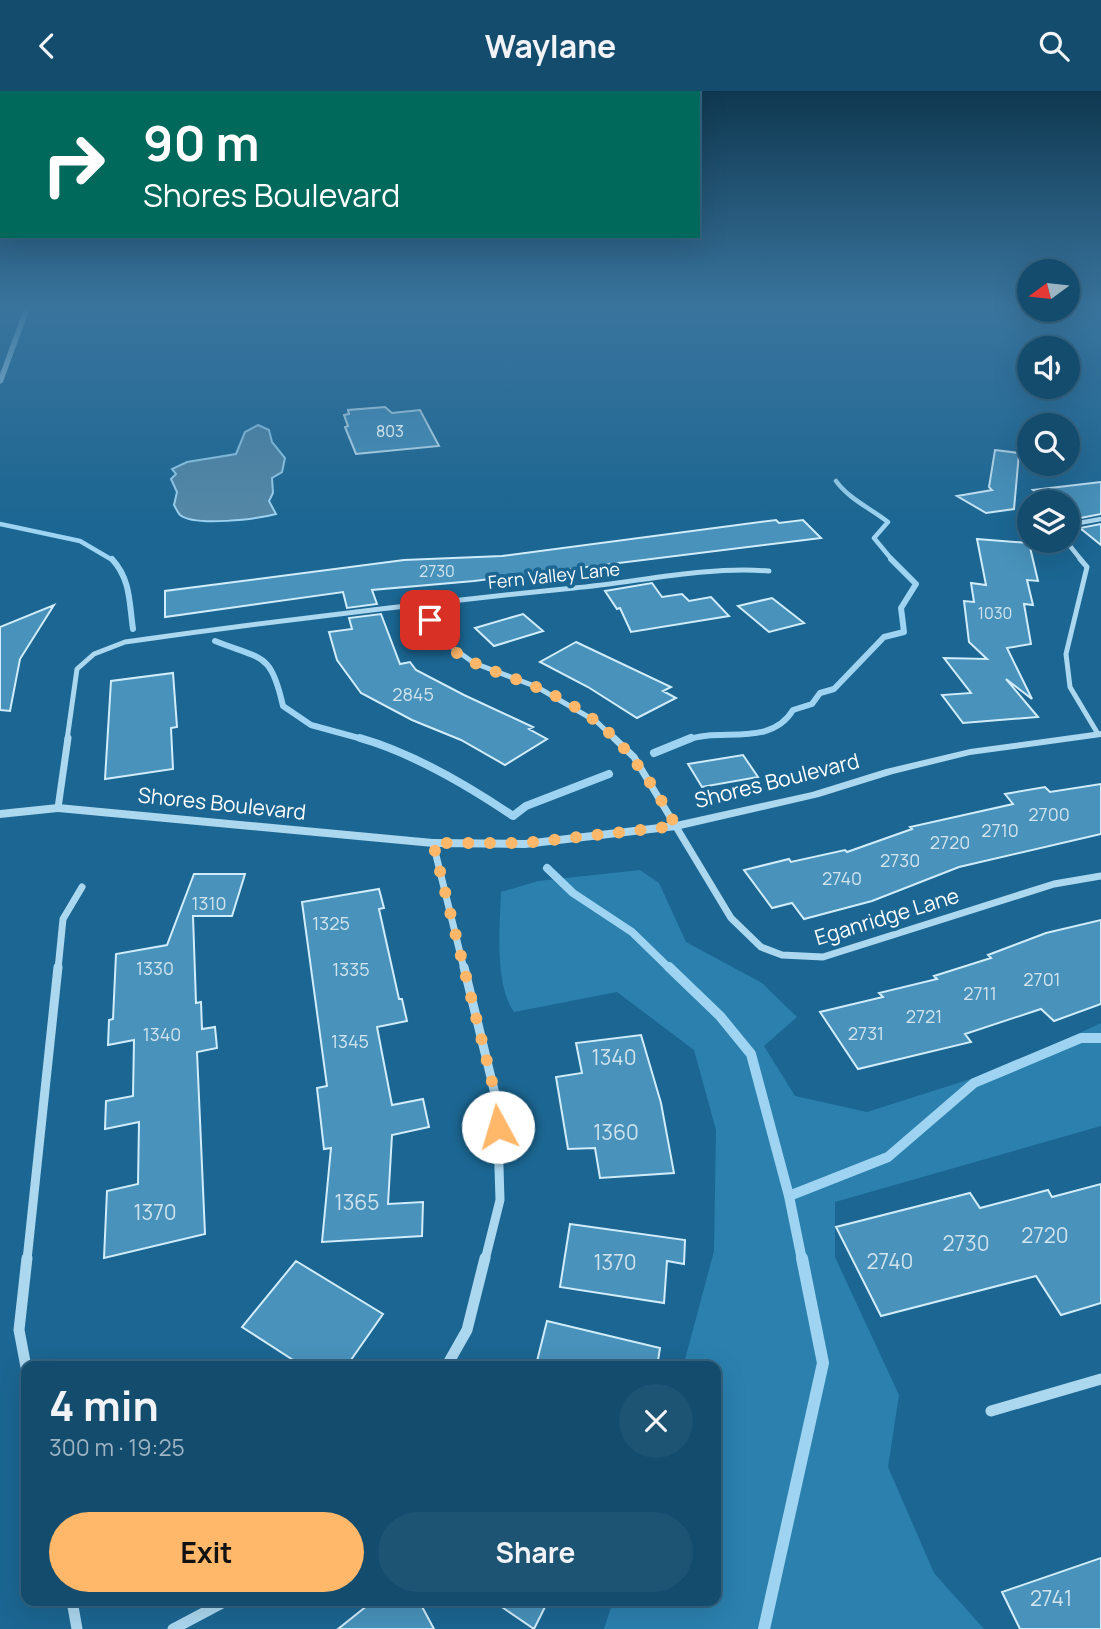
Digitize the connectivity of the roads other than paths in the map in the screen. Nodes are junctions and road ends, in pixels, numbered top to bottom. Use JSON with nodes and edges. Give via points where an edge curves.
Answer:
{"nodes":[{"id":1,"x":1101,"y":519,"type":"edge"},
{"id":2,"x":1080,"y":523,"type":"edge"},
{"id":3,"x":1076,"y":553,"type":"edge"},
{"id":4,"x":769,"y":571,"type":"dead end"},
{"id":5,"x":424,"y":604,"type":"junction"},
{"id":6,"x":1099,"y":734,"type":"edge"},
{"id":7,"x":58,"y":808,"type":"junction"},
{"id":8,"x":0,"y":814,"type":"edge"},
{"id":9,"x":676,"y":826,"type":"junction"},
{"id":10,"x":433,"y":843,"type":"junction"},
{"id":11,"x":1101,"y":876,"type":"edge"},
{"id":12,"x":82,"y":887,"type":"dead end"},
{"id":13,"x":25,"y":1361,"type":"edge"},
{"id":14,"x":449,"y":1361,"type":"edge"},
{"id":15,"x":1101,"y":1379,"type":"edge"},
{"id":16,"x":991,"y":1411,"type":"dead end"},
{"id":17,"x":73,"y":1606,"type":"edge"},
{"id":18,"x":217,"y":1606,"type":"edge"},
{"id":19,"x":77,"y":1629,"type":"edge"},
{"id":20,"x":173,"y":1629,"type":"edge"}],
"edges":[{"from":1,"to":2,"type":"street"},
{"from":3,"to":6,"type":"street","via":[[1087,567],[1066,654],[1070,687]]},
{"from":4,"to":5,"type":"street","name":"Fern Valley Lane","via":[[730,568]]},
{"from":5,"to":7,"type":"street","name":"Fern Valley Lane","via":[[125,642],[94,654],[77,669]]},
{"from":5,"to":9,"type":"street","name":"Eganridge Lane","via":[[436,636],[474,663],[537,687],[597,722],[634,758]]},
{"from":6,"to":9,"type":"street","name":"Shores Boulevard","via":[[970,752],[815,795]]},
{"from":7,"to":8,"type":"street","name":"Shores Boulevard"},
{"from":7,"to":10,"type":"street","name":"Shores Boulevard"},
{"from":9,"to":10,"type":"street","name":"Shores Boulevard","via":[[525,843]]},
{"from":9,"to":11,"type":"street","name":"Eganridge Lane","via":[[710,888],[751,941],[771,954],[796,959],[823,957],[1055,884]]},
{"from":10,"to":14,"type":"street","via":[[497,1102],[500,1200],[467,1330]]},
{"from":12,"to":13,"type":"street","via":[[63,919],[19,1330]]},
{"from":15,"to":16,"type":"street"},
{"from":17,"to":19,"type":"street"},
{"from":18,"to":20,"type":"street"}]}
